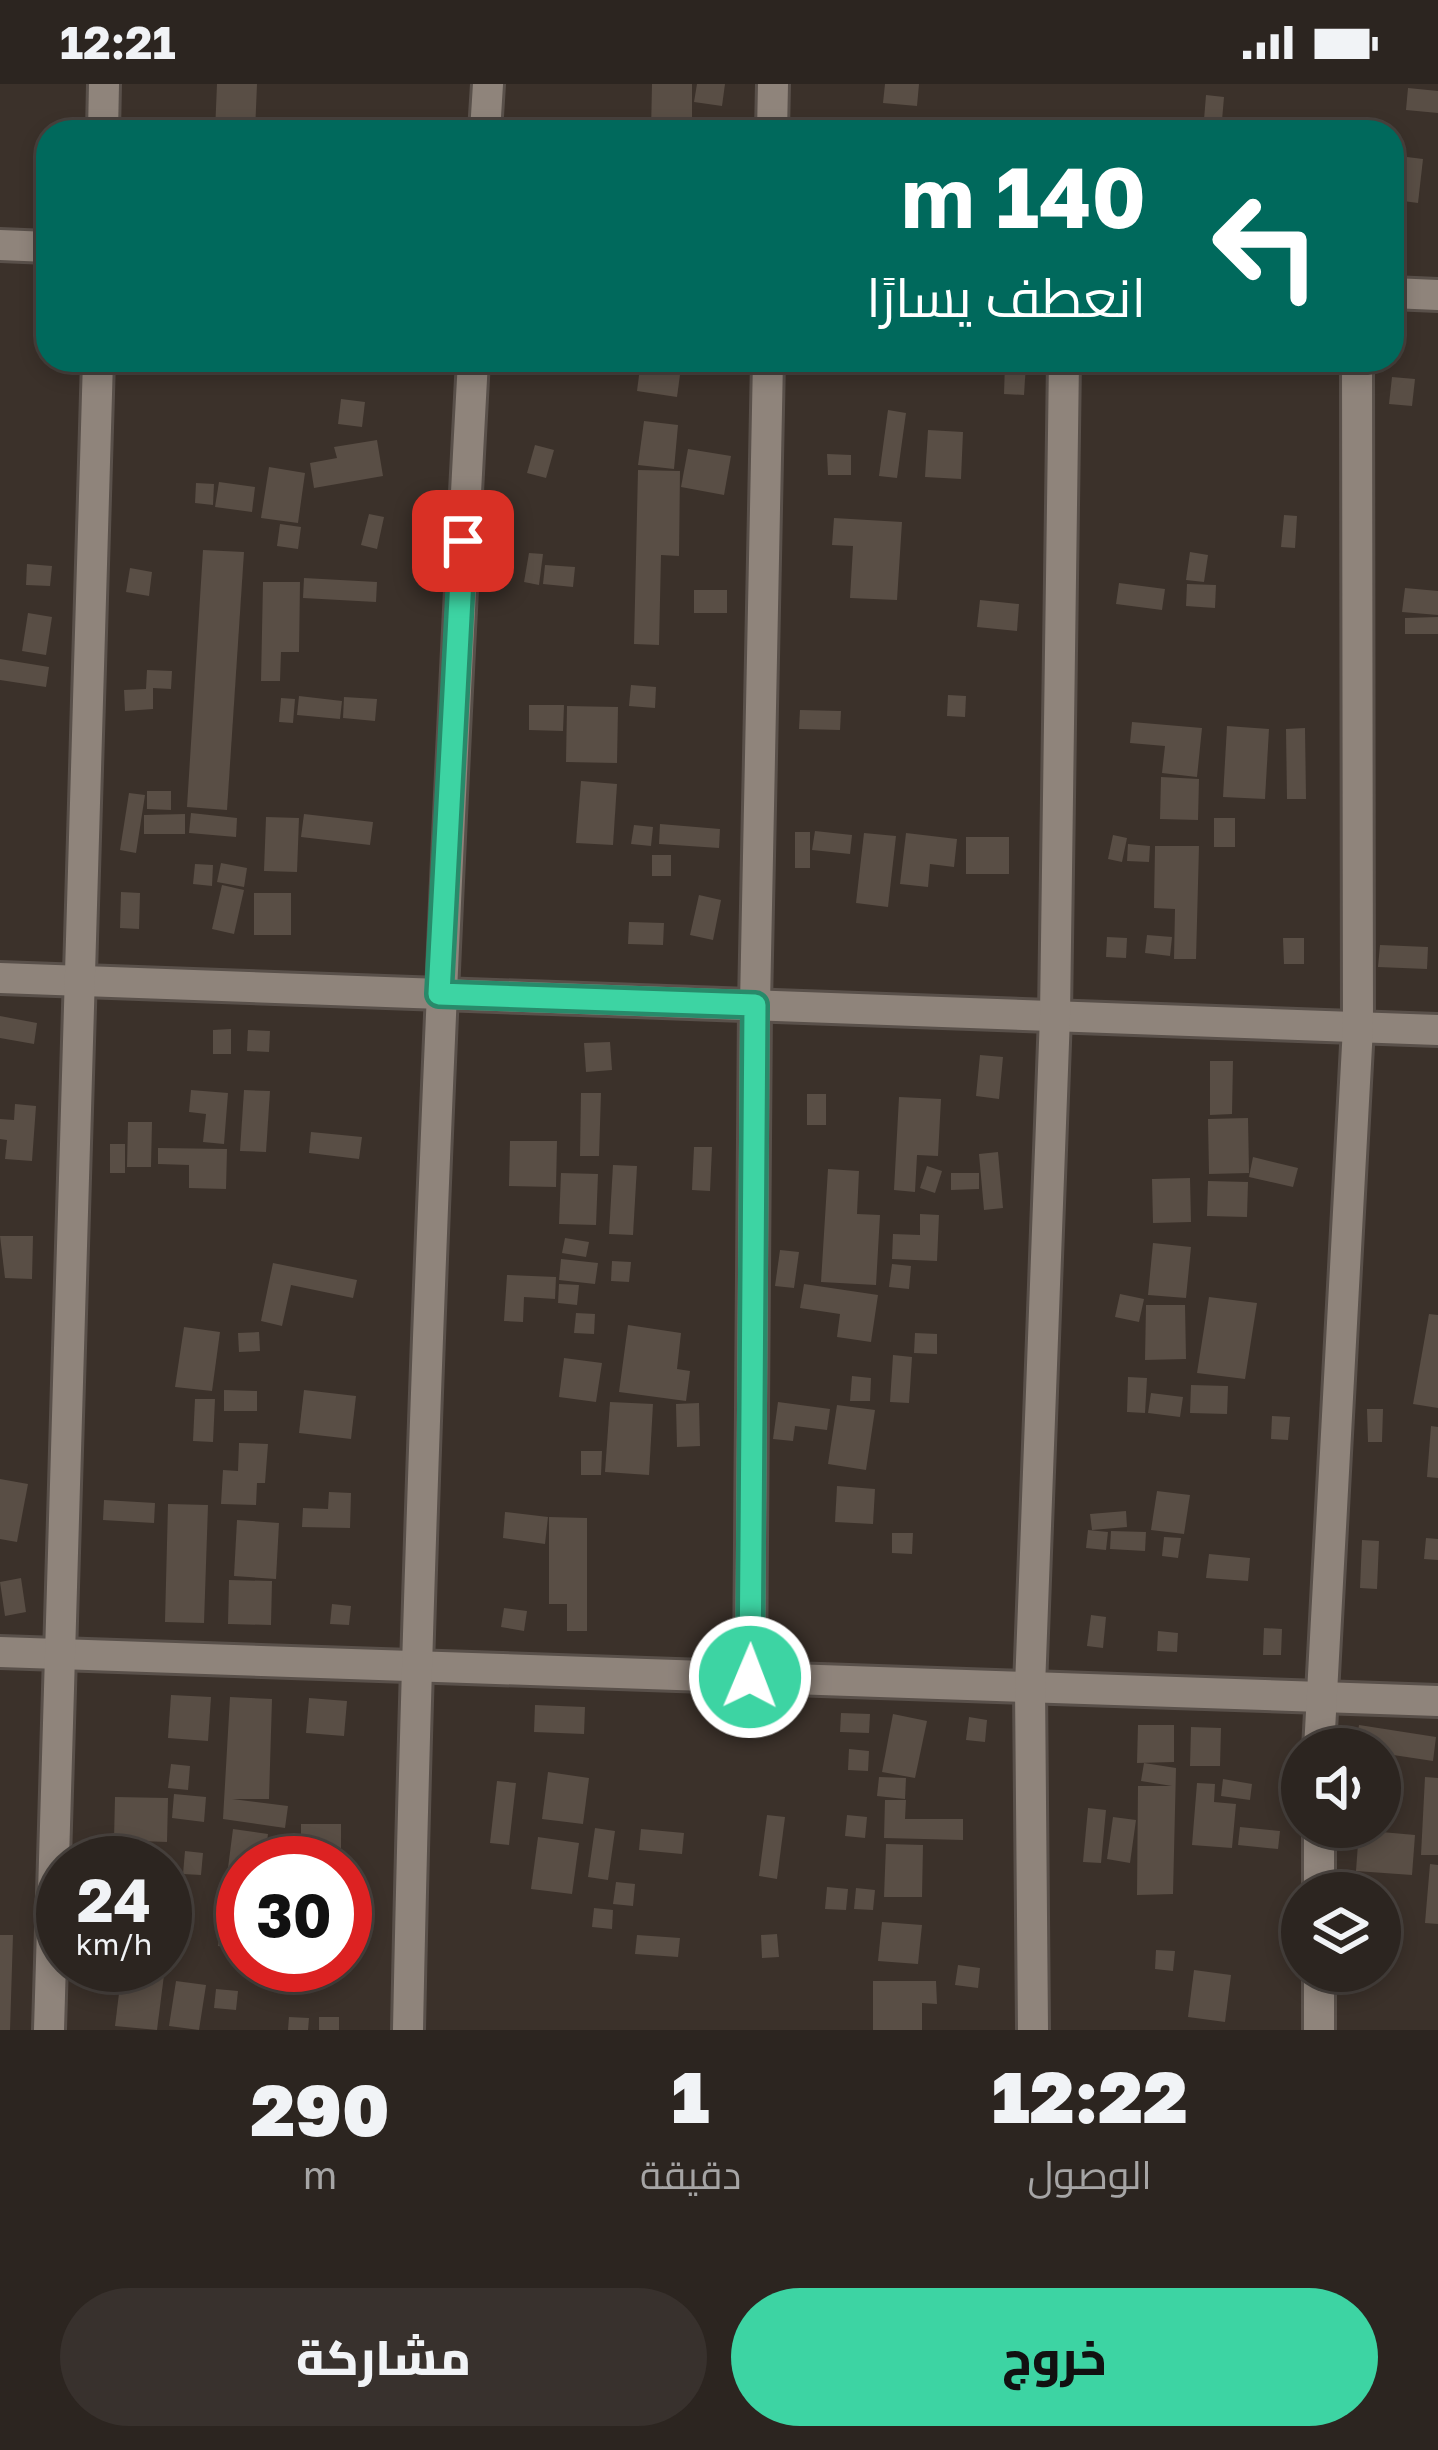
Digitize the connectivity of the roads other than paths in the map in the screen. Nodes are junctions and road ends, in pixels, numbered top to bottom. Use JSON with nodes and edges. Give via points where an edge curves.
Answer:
{"nodes":[{"id":1,"x":104,"y":84,"type":"edge"},
{"id":2,"x":488,"y":84,"type":"edge"},
{"id":3,"x":773,"y":84,"type":"edge"},
{"id":4,"x":103,"y":120,"type":"edge"},
{"id":5,"x":486,"y":120,"type":"edge"},
{"id":6,"x":772,"y":120,"type":"edge"},
{"id":7,"x":0,"y":245,"type":"edge"},
{"id":8,"x":36,"y":246,"type":"edge"},
{"id":9,"x":1404,"y":294,"type":"edge"},
{"id":10,"x":1438,"y":295,"type":"edge"},
{"id":11,"x":98,"y":372,"type":"edge"},
{"id":12,"x":472,"y":372,"type":"edge"},
{"id":13,"x":768,"y":372,"type":"edge"},
{"id":14,"x":1064,"y":372,"type":"edge"},
{"id":15,"x":1357,"y":372,"type":"edge"},
{"id":16,"x":0,"y":978,"type":"edge"},
{"id":17,"x":82,"y":981,"type":"junction"},
{"id":18,"x":439,"y":994,"type":"junction"},
{"id":19,"x":755,"y":1005,"type":"junction"},
{"id":20,"x":1055,"y":1016,"type":"junction"},
{"id":21,"x":1358,"y":1027,"type":"junction"},
{"id":22,"x":1438,"y":1030,"type":"edge"},
{"id":23,"x":0,"y":1652,"type":"edge"},
{"id":24,"x":60,"y":1654,"type":"junction"},
{"id":25,"x":415,"y":1666,"type":"junction"},
{"id":26,"x":750,"y":1677,"type":"junction"},
{"id":27,"x":1030,"y":1687,"type":"junction"},
{"id":28,"x":1319,"y":1697,"type":"junction"},
{"id":29,"x":1438,"y":1701,"type":"edge"},
{"id":30,"x":1319,"y":1728,"type":"edge"},
{"id":31,"x":1319,"y":1992,"type":"edge"},
{"id":32,"x":49,"y":2030,"type":"edge"},
{"id":33,"x":409,"y":2030,"type":"edge"},
{"id":34,"x":1033,"y":2030,"type":"edge"},
{"id":35,"x":1319,"y":2030,"type":"edge"}],
"edges":[{"from":1,"to":4,"type":"street"},
{"from":2,"to":5,"type":"street"},
{"from":3,"to":6,"type":"street"},
{"from":7,"to":8,"type":"street"},
{"from":9,"to":10,"type":"street"},
{"from":11,"to":17,"type":"street"},
{"from":12,"to":18,"type":"street"},
{"from":13,"to":19,"type":"street"},
{"from":14,"to":20,"type":"street"},
{"from":15,"to":21,"type":"street"},
{"from":16,"to":17,"type":"street"},
{"from":17,"to":18,"type":"street"},
{"from":17,"to":24,"type":"street"},
{"from":18,"to":19,"type":"street"},
{"from":18,"to":25,"type":"street"},
{"from":19,"to":20,"type":"street"},
{"from":19,"to":26,"type":"street"},
{"from":20,"to":21,"type":"street"},
{"from":20,"to":27,"type":"street"},
{"from":21,"to":22,"type":"street"},
{"from":21,"to":28,"type":"street"},
{"from":23,"to":24,"type":"street"},
{"from":24,"to":25,"type":"street"},
{"from":24,"to":32,"type":"street"},
{"from":25,"to":26,"type":"street"},
{"from":25,"to":33,"type":"street"},
{"from":26,"to":27,"type":"street"},
{"from":27,"to":28,"type":"street"},
{"from":27,"to":34,"type":"street"},
{"from":28,"to":29,"type":"street"},
{"from":28,"to":30,"type":"street"},
{"from":31,"to":35,"type":"street"}]}
